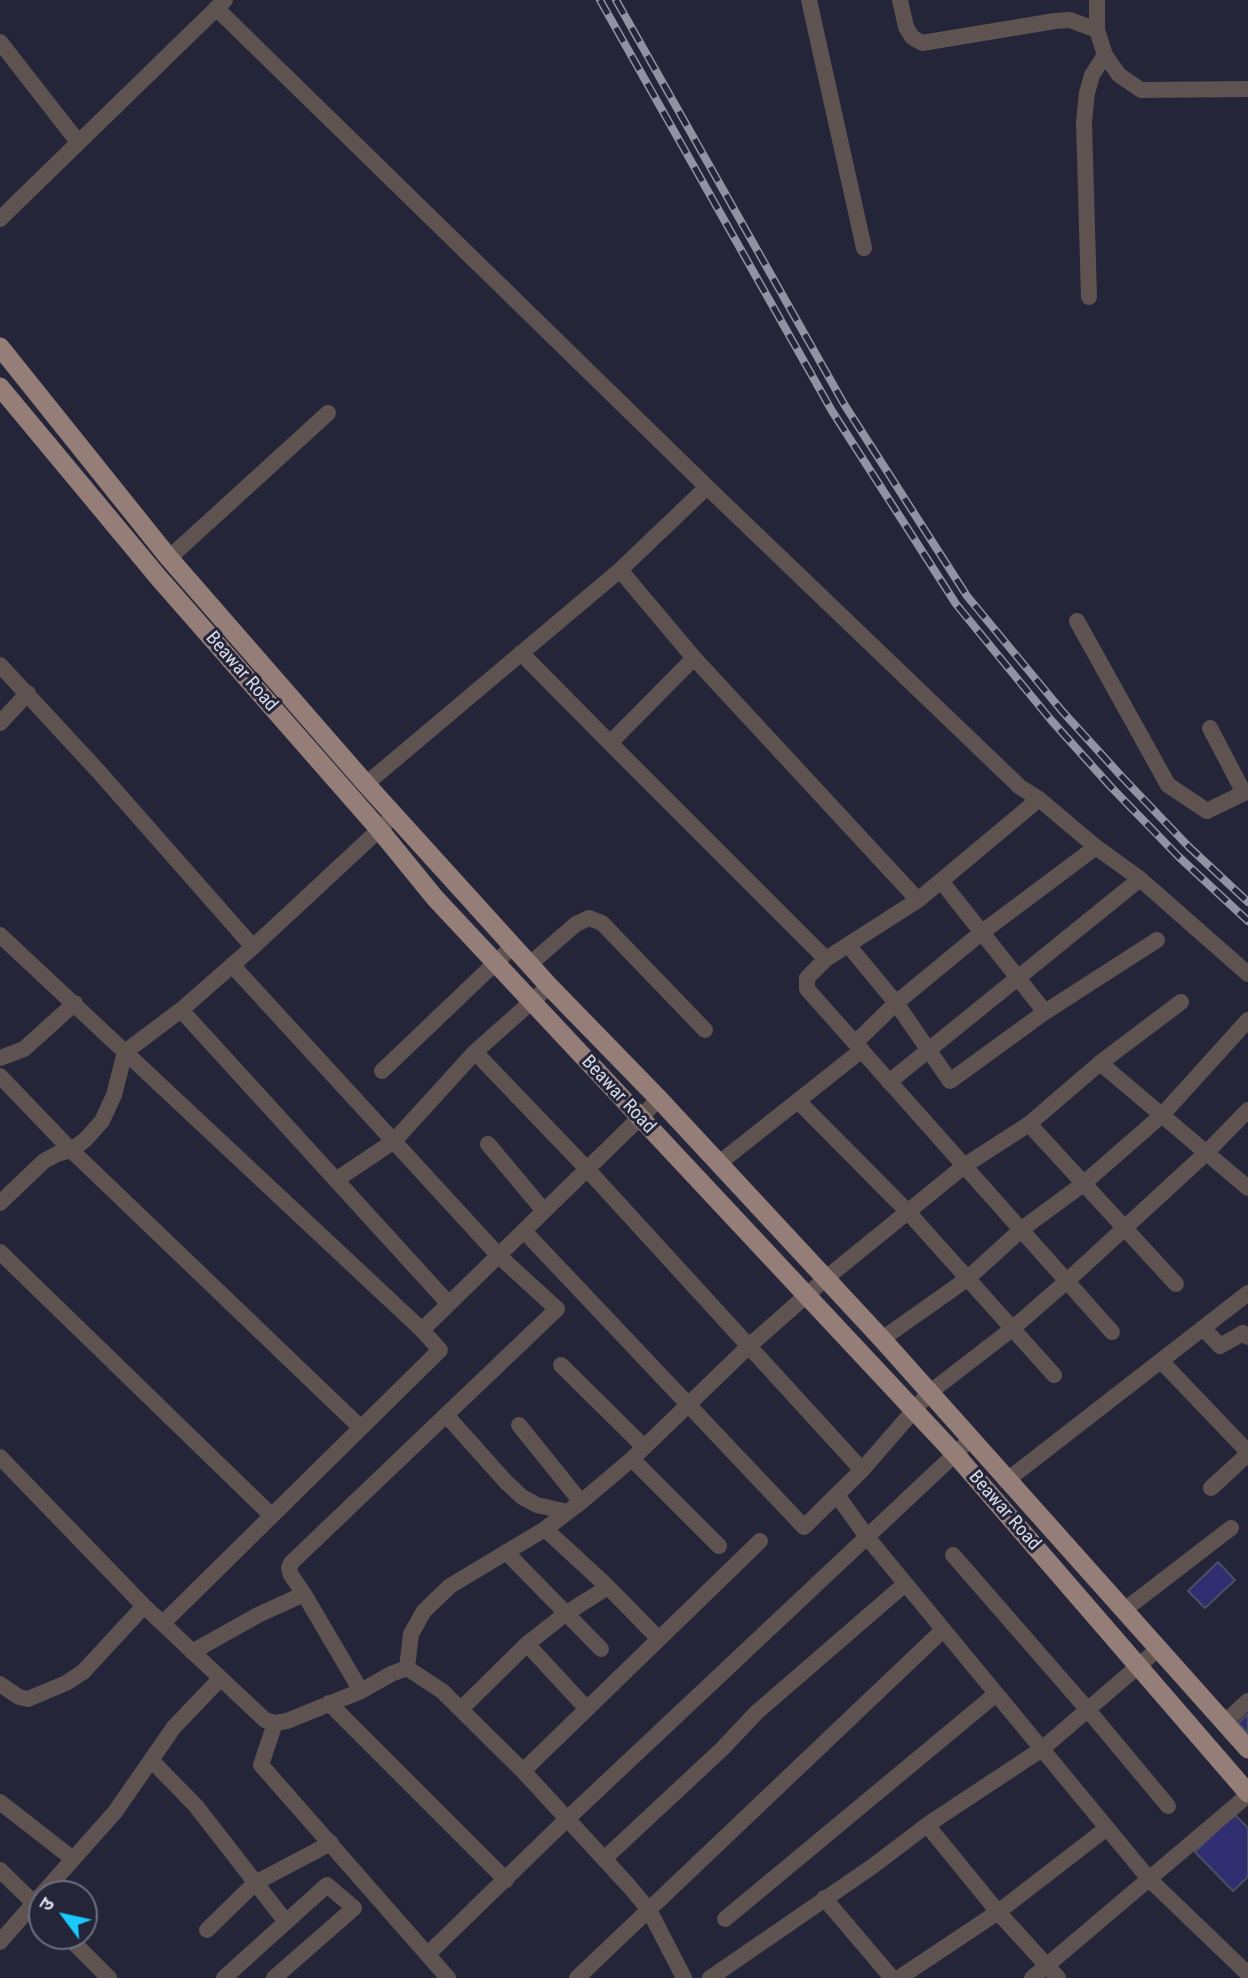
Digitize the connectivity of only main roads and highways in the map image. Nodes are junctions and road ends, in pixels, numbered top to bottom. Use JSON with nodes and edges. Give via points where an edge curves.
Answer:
{"nodes":[{"id":1,"x":0,"y":347,"type":"edge"},
{"id":2,"x":0,"y":387,"type":"edge"},
{"id":3,"x":1248,"y":1749,"type":"edge"},
{"id":4,"x":1248,"y":1794,"type":"edge"}],
"edges":[{"from":1,"to":3,"type":"main road","name":"Beawar Road","via":[[169,558],[366,784],[549,986],[882,1339]]},
{"from":2,"to":4,"type":"main road","name":"Beawar Road","via":[[435,898],[955,1454]]}]}
